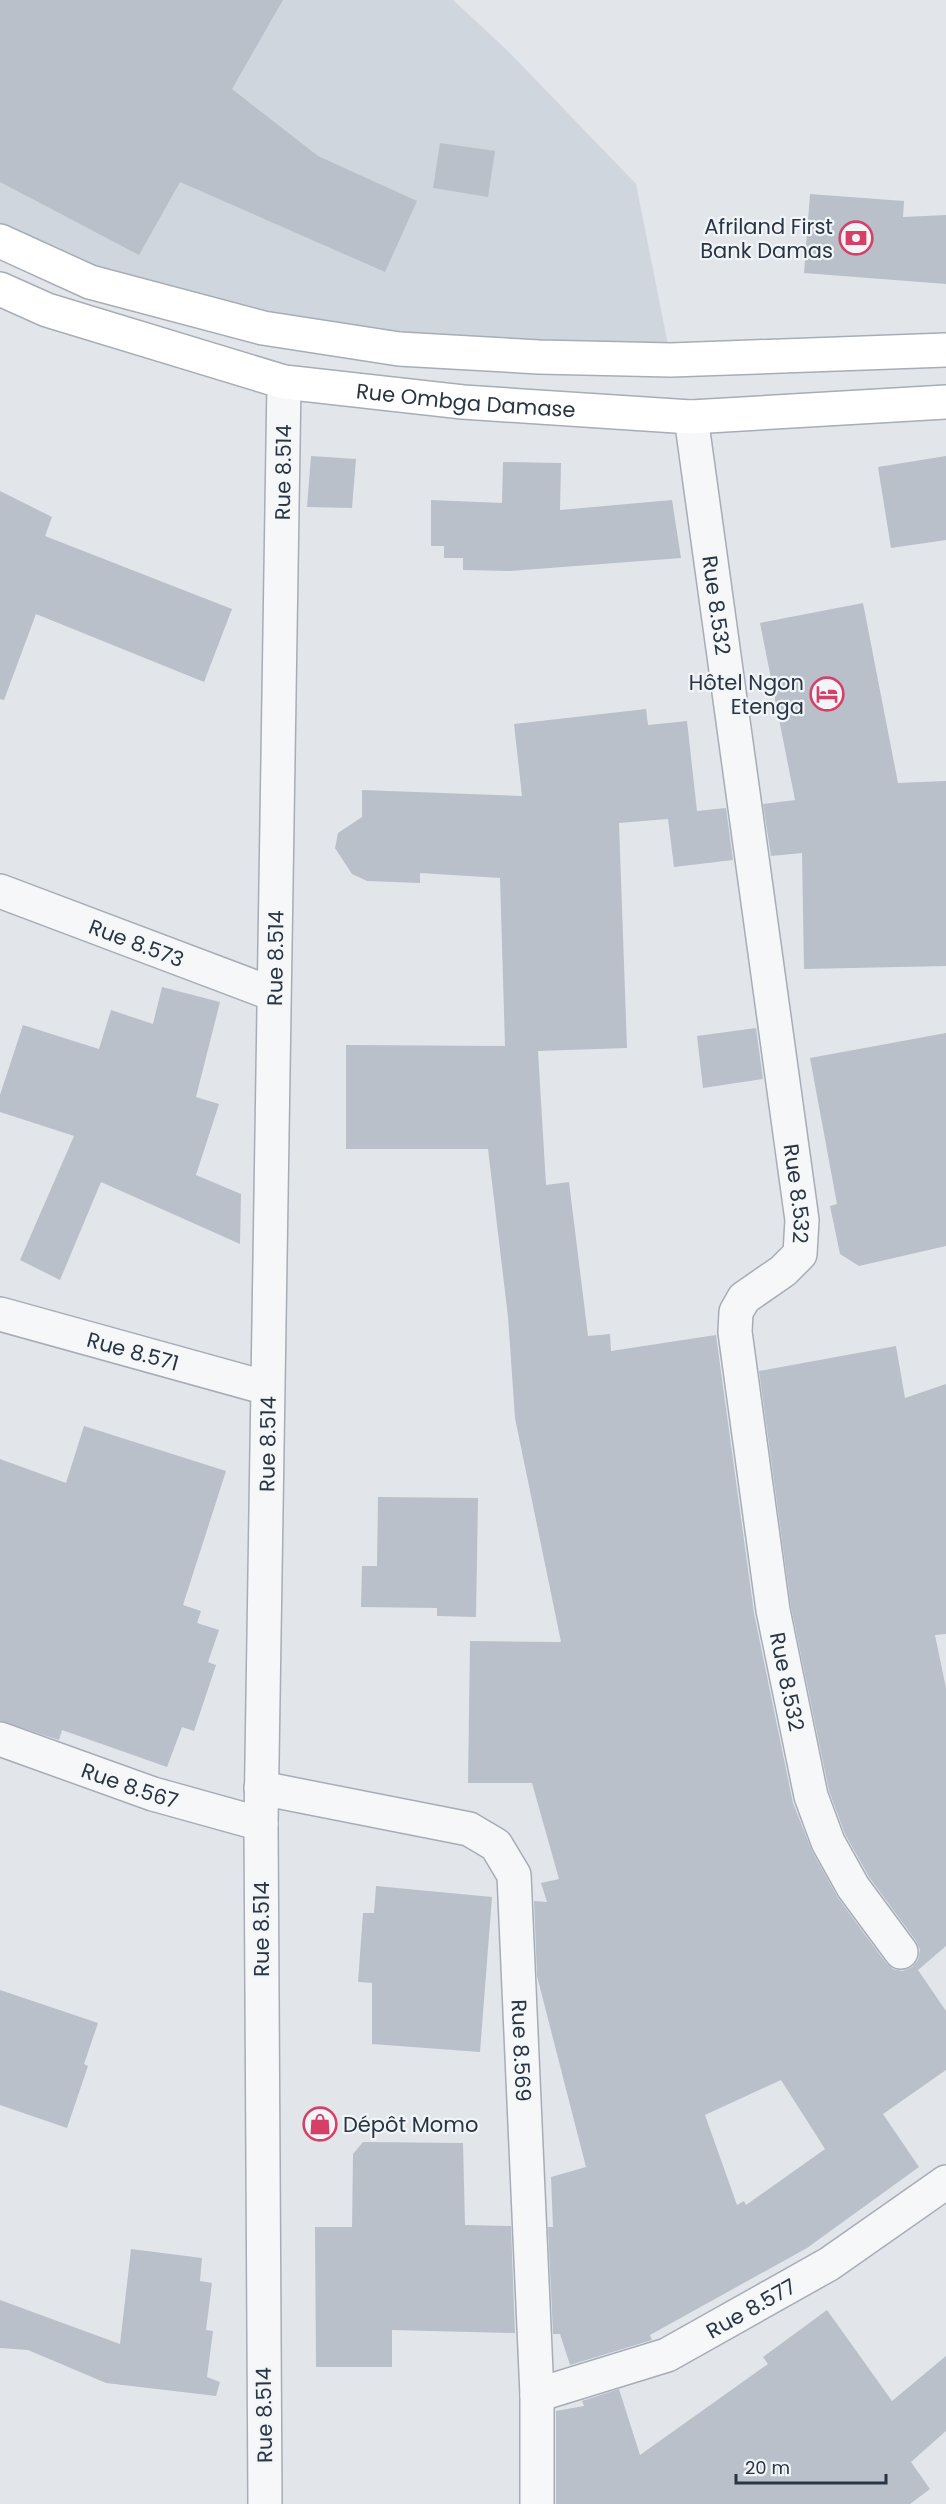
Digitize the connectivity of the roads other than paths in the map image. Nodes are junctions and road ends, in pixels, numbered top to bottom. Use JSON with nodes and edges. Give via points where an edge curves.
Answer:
{"nodes":[{"id":1,"x":0,"y":241,"type":"edge"},
{"id":2,"x":0,"y":289,"type":"edge"},
{"id":3,"x":946,"y":350,"type":"edge"},
{"id":4,"x":284,"y":382,"type":"junction"},
{"id":5,"x":946,"y":402,"type":"edge"},
{"id":6,"x":691,"y":417,"type":"junction"},
{"id":7,"x":0,"y":891,"type":"edge"},
{"id":8,"x":273,"y":994,"type":"junction"},
{"id":9,"x":0,"y":1314,"type":"edge"},
{"id":10,"x":267,"y":1388,"type":"junction"},
{"id":11,"x":0,"y":1740,"type":"edge"},
{"id":12,"x":261,"y":1788,"type":"junction"},
{"id":13,"x":261,"y":1824,"type":"junction"},
{"id":14,"x":901,"y":1952,"type":"dead end"},
{"id":15,"x":946,"y":2182,"type":"edge"},
{"id":16,"x":537,"y":2395,"type":"junction"},
{"id":17,"x":265,"y":2504,"type":"edge"},
{"id":18,"x":537,"y":2504,"type":"edge"}],
"edges":[{"from":1,"to":3,"type":"main road","name":"Rue Ombga Damase","via":[[90,282],[263,328],[399,349],[671,360]]},
{"from":2,"to":4,"type":"main road","name":"Rue Ombga Damase","via":[[47,310]]},
{"from":4,"to":6,"type":"main road","name":"Rue Ombga Damase","via":[[463,402]]},
{"from":4,"to":8,"type":"street","name":"Rue 8.514"},
{"from":5,"to":6,"type":"main road","name":"Rue Ombga Damase"},
{"from":6,"to":14,"type":"street","name":"Rue 8.532","via":[[802,1220],[800,1254],[744,1298],[736,1311],[738,1355],[774,1610],[811,1796],[828,1842],[853,1887]]},
{"from":7,"to":8,"type":"street","name":"Rue 8.573"},
{"from":8,"to":10,"type":"street","name":"Rue 8.514"},
{"from":9,"to":10,"type":"street","name":"Rue 8.571"},
{"from":10,"to":12,"type":"street","name":"Rue 8.514"},
{"from":11,"to":13,"type":"street","name":"Rue 8.567","via":[[153,1794]]},
{"from":12,"to":13,"type":"street","name":"Rue 8.514"},
{"from":12,"to":16,"type":"street","name":"Rue 8.569","via":[[469,1829],[496,1845],[514,1875]]},
{"from":13,"to":17,"type":"street","name":"Rue 8.514"},
{"from":15,"to":16,"type":"street","name":"Rue 8.577","via":[[829,2264],[667,2355]]},
{"from":16,"to":18,"type":"street","name":"Rue 8.569"}]}
